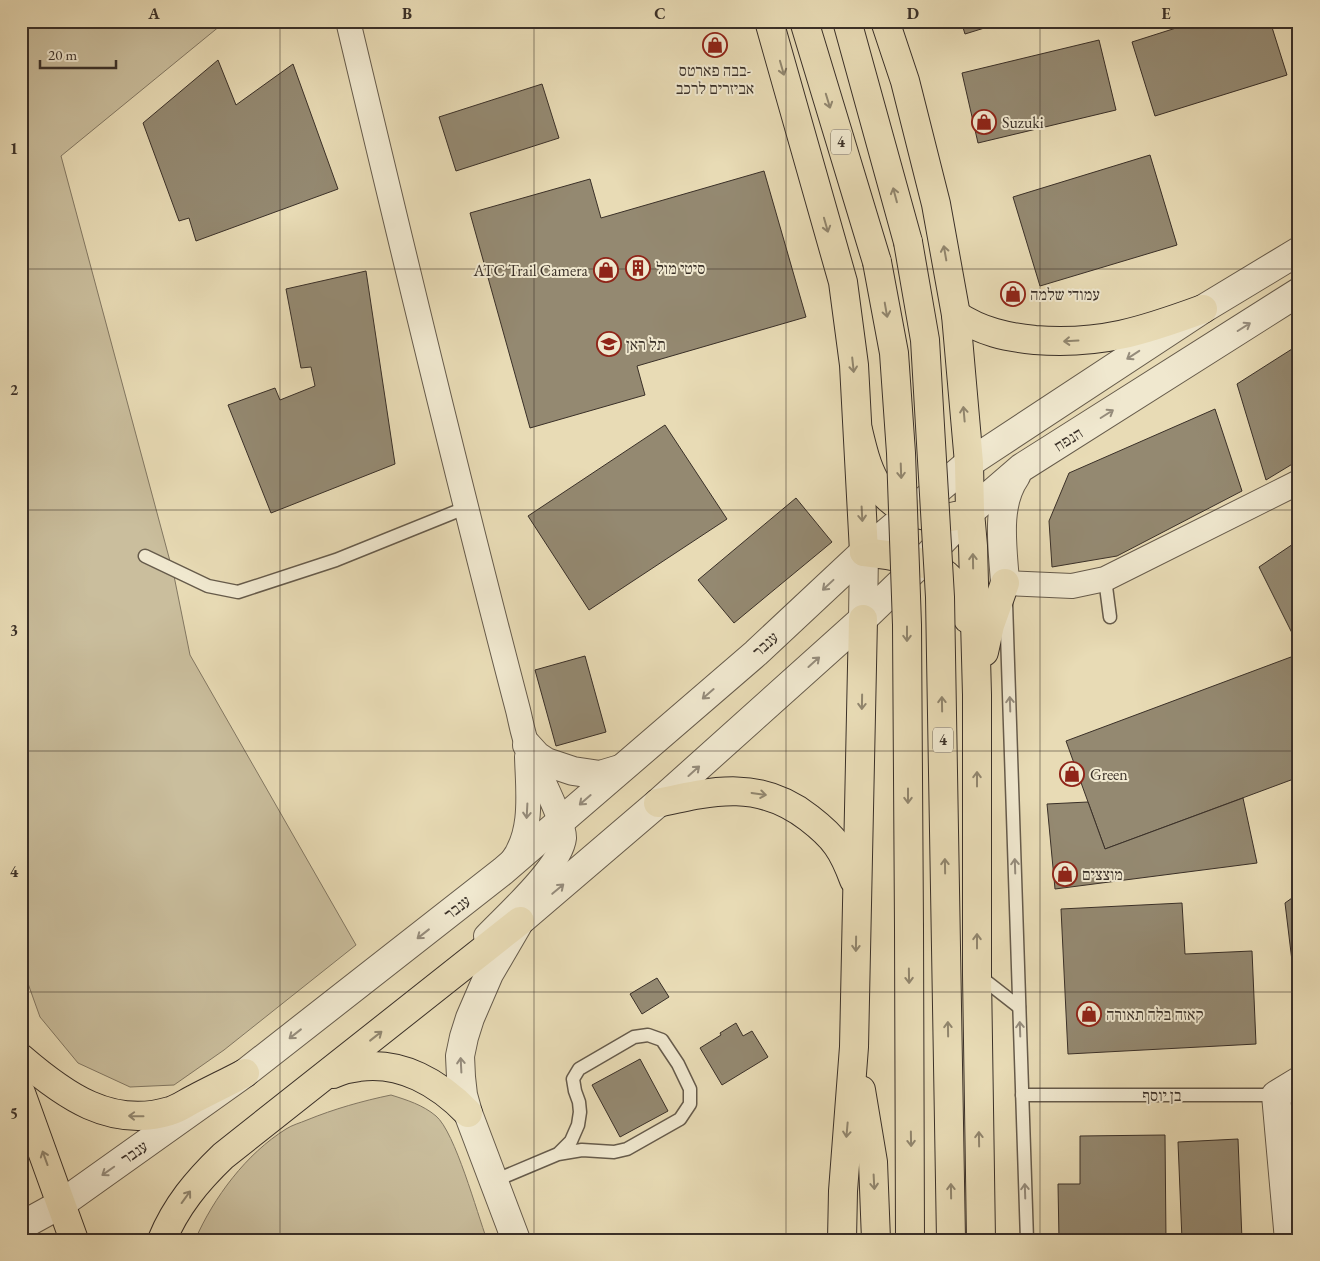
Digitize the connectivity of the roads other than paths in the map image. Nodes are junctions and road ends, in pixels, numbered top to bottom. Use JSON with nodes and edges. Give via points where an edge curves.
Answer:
{"nodes":[{"id":1,"x":348,"y":21,"type":"edge"},
{"id":2,"x":769,"y":21,"type":"edge"},
{"id":3,"x":804,"y":21,"type":"edge"},
{"id":4,"x":846,"y":21,"type":"edge"},
{"id":5,"x":885,"y":21,"type":"edge"},
{"id":6,"x":902,"y":21,"type":"edge"},
{"id":7,"x":905,"y":81,"type":"junction"},
{"id":8,"x":1299,"y":251,"type":"edge"},
{"id":9,"x":1299,"y":292,"type":"edge"},
{"id":10,"x":1203,"y":309,"type":"junction"},
{"id":11,"x":956,"y":315,"type":"junction"},
{"id":12,"x":858,"y":430,"type":"junction"},
{"id":13,"x":969,"y":463,"type":"junction"},
{"id":14,"x":1021,"y":468,"type":"junction"},
{"id":15,"x":1299,"y":482,"type":"edge"},
{"id":16,"x":465,"y":508,"type":"junction"},
{"id":17,"x":910,"y":512,"type":"junction"},
{"id":18,"x":970,"y":512,"type":"junction"},
{"id":19,"x":864,"y":552,"type":"junction"},
{"id":20,"x":145,"y":556,"type":"dead end"},
{"id":21,"x":920,"y":564,"type":"junction"},
{"id":22,"x":1105,"y":579,"type":"junction"},
{"id":23,"x":1005,"y":583,"type":"junction"},
{"id":24,"x":1110,"y":616,"type":"dead end"},
{"id":25,"x":863,"y":618,"type":"junction"},
{"id":26,"x":975,"y":645,"type":"junction"},
{"id":27,"x":976,"y":695,"type":"junction"},
{"id":28,"x":527,"y":745,"type":"junction"},
{"id":29,"x":620,"y":769,"type":"junction"},
{"id":30,"x":658,"y":803,"type":"junction"},
{"id":31,"x":560,"y":821,"type":"junction"},
{"id":32,"x":503,"y":871,"type":"junction"},
{"id":33,"x":857,"y":896,"type":"junction"},
{"id":34,"x":520,"y":920,"type":"junction"},
{"id":35,"x":977,"y":975,"type":"junction"},
{"id":36,"x":439,"y":986,"type":"junction"},
{"id":37,"x":1019,"y":1007,"type":"junction"},
{"id":38,"x":854,"y":1047,"type":"junction"},
{"id":39,"x":21,"y":1058,"type":"edge"},
{"id":40,"x":245,"y":1073,"type":"junction"},
{"id":41,"x":1299,"y":1081,"type":"edge"},
{"id":42,"x":316,"y":1083,"type":"junction"},
{"id":43,"x":21,"y":1093,"type":"edge"},
{"id":44,"x":1022,"y":1095,"type":"junction"},
{"id":45,"x":1276,"y":1095,"type":"junction"},
{"id":46,"x":468,"y":1113,"type":"junction"},
{"id":47,"x":558,"y":1154,"type":"junction"},
{"id":48,"x":494,"y":1182,"type":"junction"},
{"id":49,"x":842,"y":1192,"type":"junction"},
{"id":50,"x":61,"y":1204,"type":"junction"},
{"id":51,"x":21,"y":1226,"type":"edge"},
{"id":52,"x":74,"y":1240,"type":"edge"},
{"id":53,"x":162,"y":1240,"type":"edge"},
{"id":54,"x":516,"y":1240,"type":"edge"},
{"id":55,"x":826,"y":1240,"type":"edge"},
{"id":56,"x":842,"y":1240,"type":"edge"},
{"id":57,"x":876,"y":1240,"type":"edge"},
{"id":58,"x":910,"y":1240,"type":"edge"},
{"id":59,"x":951,"y":1240,"type":"edge"},
{"id":60,"x":981,"y":1240,"type":"edge"},
{"id":61,"x":1027,"y":1240,"type":"edge"},
{"id":62,"x":1289,"y":1240,"type":"edge"}],
"edges":[{"from":1,"to":16,"type":"street"},
{"from":2,"to":12,"type":"main road","one_way":true,"via":[[843,282],[854,365]]},
{"from":3,"to":58,"type":"main road","number":"4","one_way":true,"bridge":true,"via":[[878,262],[894,353],[906,606]]},
{"from":59,"to":4,"type":"main road","number":"4","one_way":true,"bridge":true,"via":[[940,597],[925,340],[908,242]]},
{"from":5,"to":7,"type":"main road"},
{"from":6,"to":7,"type":"main road"},
{"from":11,"to":7,"type":"main road","one_way":true,"via":[[936,204]]},
{"from":8,"to":10,"type":"street"},
{"from":14,"to":9,"type":"street","name":"הנפח","one_way":true},
{"from":10,"to":11,"type":"main road","one_way":true,"via":[[1116,336],[1064,342],[1015,338],[972,325]]},
{"from":10,"to":13,"type":"street","one_way":true},
{"from":13,"to":11,"type":"main road","one_way":true},
{"from":12,"to":17,"type":"main road","via":[[864,456],[877,487],[892,503]]},
{"from":12,"to":19,"type":"main road","one_way":true},
{"from":13,"to":17,"type":"street"},
{"from":13,"to":18,"type":"main road"},
{"from":14,"to":18,"type":"street","name":"הנפח"},
{"from":14,"to":23,"type":"street","via":[[1003,507]]},
{"from":15,"to":22,"type":"street"},
{"from":16,"to":20,"type":"lane","via":[[336,560],[238,592],[208,586]]},
{"from":16,"to":28,"type":"street"},
{"from":17,"to":18,"type":"main road","via":[[942,518],[955,518]]},
{"from":17,"to":19,"type":"street"},
{"from":18,"to":21,"type":"street","name":"הנפח"},
{"from":26,"to":18,"type":"main road","one_way":true},
{"from":19,"to":21,"type":"main road"},
{"from":19,"to":25,"type":"street"},
{"from":19,"to":29,"type":"street","name":"ענבר","one_way":true,"via":[[756,653]]},
{"from":21,"to":25,"type":"street","name":"הנפח"},
{"from":21,"to":26,"type":"main road","via":[[936,568],[958,589]]},
{"from":22,"to":23,"type":"street","via":[[1072,586]]},
{"from":22,"to":24,"type":"lane"},
{"from":23,"to":27,"type":"main road","via":[[985,645]]},
{"from":37,"to":23,"type":"lane","one_way":true},
{"from":30,"to":25,"type":"street","one_way":true},
{"from":25,"to":33,"type":"main road","one_way":true},
{"from":26,"to":27,"type":"main road"},
{"from":35,"to":27,"type":"main road","one_way":true},
{"from":28,"to":29,"type":"street","via":[[537,756],[557,766],[600,775]]},
{"from":28,"to":31,"type":"street"},
{"from":28,"to":32,"type":"street","one_way":true,"via":[[525,835]]},
{"from":29,"to":31,"type":"street","name":"ענבר","one_way":true},
{"from":30,"to":33,"type":"main road","one_way":true,"via":[[699,794],[735,792],[766,795],[782,801],[833,838],[854,879]]},
{"from":34,"to":30,"type":"street","one_way":true},
{"from":31,"to":32,"type":"street","name":"ענבר"},
{"from":31,"to":36,"type":"street","via":[[564,835],[562,844],[545,874]]},
{"from":32,"to":40,"type":"street","name":"ענבר","one_way":true},
{"from":33,"to":38,"type":"main road","one_way":true},
{"from":34,"to":36,"type":"main road"},
{"from":46,"to":34,"type":"street","one_way":true,"via":[[461,1077],[460,1056],[464,1037],[489,974]]},
{"from":35,"to":37,"type":"lane"},
{"from":60,"to":35,"type":"main road","one_way":true},
{"from":42,"to":36,"type":"main road","one_way":true},
{"from":44,"to":37,"type":"lane","one_way":true},
{"from":38,"to":49,"type":"main road","one_way":true},
{"from":38,"to":57,"type":"main road","one_way":true,"via":[[873,1162]]},
{"from":40,"to":39,"type":"main road","one_way":true,"via":[[171,1111],[144,1116],[120,1115],[101,1111],[68,1095]]},
{"from":40,"to":50,"type":"street","name":"ענבר","one_way":true},
{"from":41,"to":45,"type":"street"},
{"from":42,"to":46,"type":"main road","via":[[338,1071],[366,1066],[388,1067],[436,1086]]},
{"from":53,"to":42,"type":"main road","one_way":true,"via":[[172,1218],[198,1180],[222,1156]]},
{"from":50,"to":43,"type":"main road","one_way":true},
{"from":44,"to":45,"type":"lane","name":"בן יוסף"},
{"from":61,"to":44,"type":"lane","one_way":true},
{"from":45,"to":62,"type":"street"},
{"from":46,"to":48,"type":"street"},
{"from":47,"to":47,"type":"lane","via":[[627,1149],[680,1119],[690,1104],[690,1089],[662,1040],[648,1035],[634,1037],[579,1069],[574,1079],[580,1112],[578,1125],[571,1141]]},
{"from":47,"to":48,"type":"lane"},
{"from":48,"to":54,"type":"street"},
{"from":49,"to":55,"type":"main road"},
{"from":49,"to":56,"type":"main road"},
{"from":50,"to":51,"type":"street","name":"ענבר"},
{"from":50,"to":52,"type":"main road"}]}
